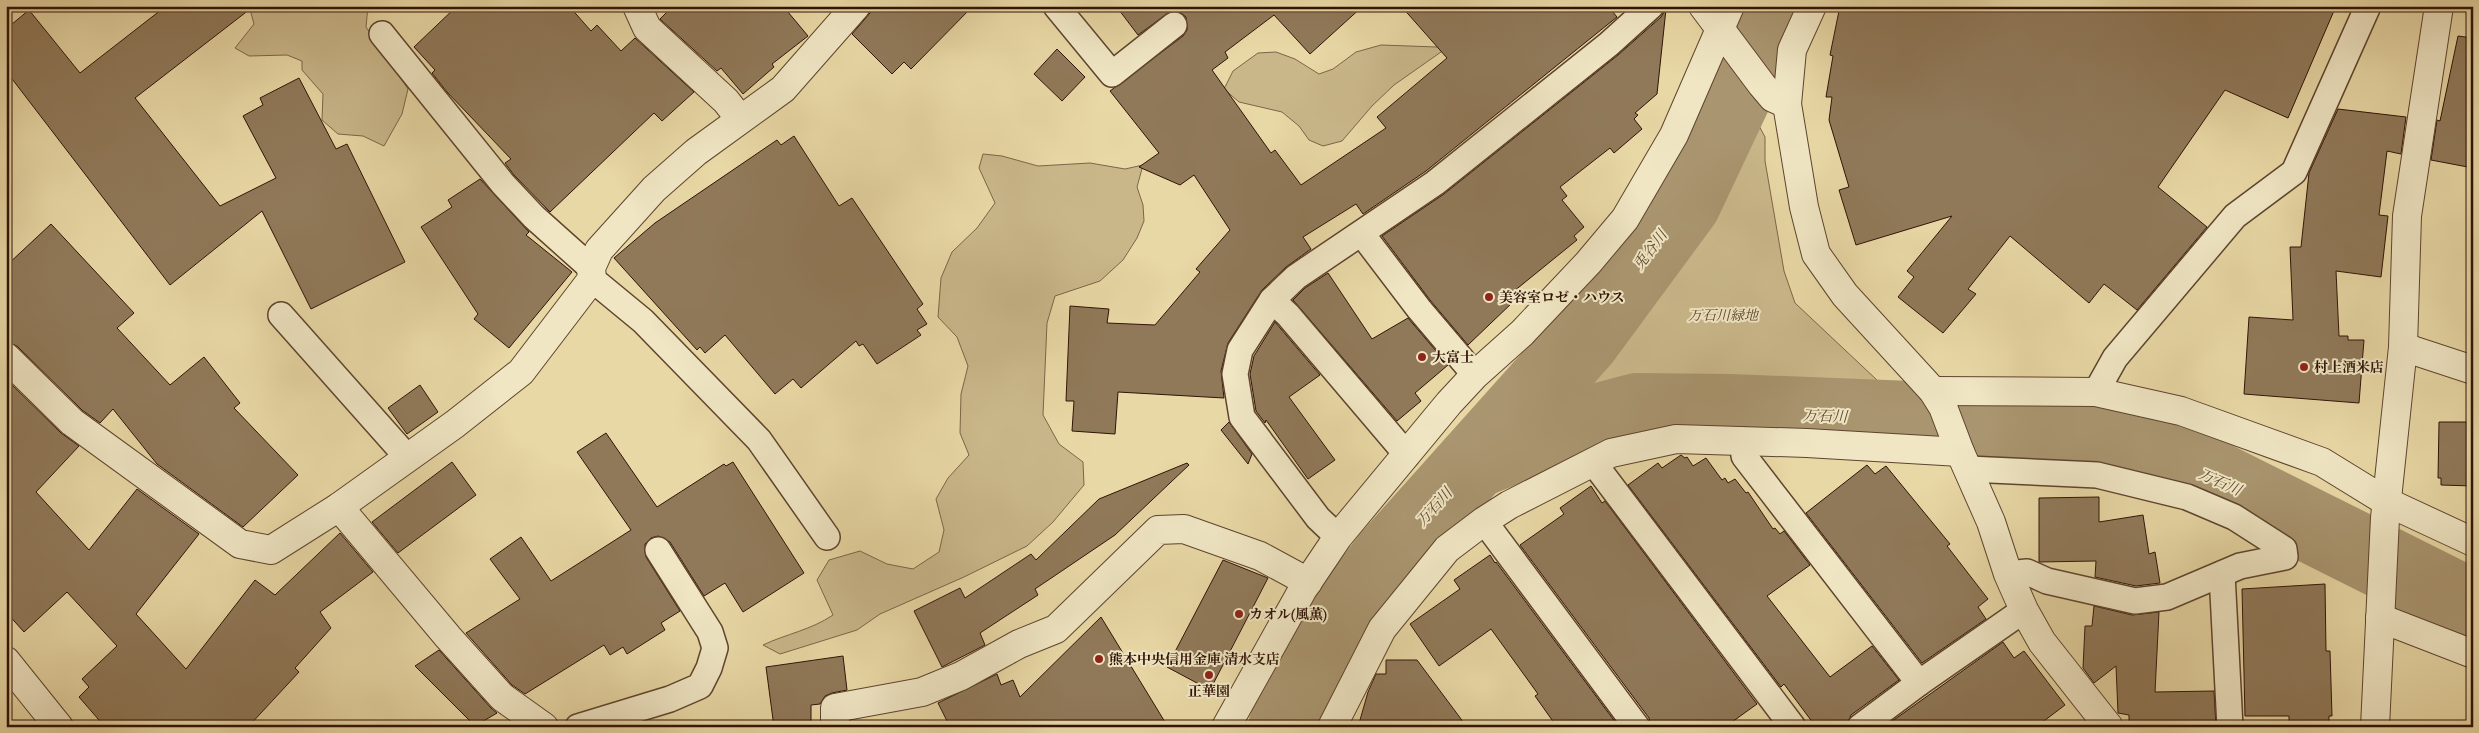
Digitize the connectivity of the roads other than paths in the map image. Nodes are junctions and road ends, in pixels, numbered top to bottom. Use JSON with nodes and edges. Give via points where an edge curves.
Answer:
{"nodes":[{"id":1,"x":637,"y":6,"type":"edge"},
{"id":2,"x":856,"y":6,"type":"edge"},
{"id":3,"x":1056,"y":6,"type":"edge"},
{"id":4,"x":1652,"y":6,"type":"edge"},
{"id":5,"x":1703,"y":6,"type":"edge"},
{"id":6,"x":1812,"y":6,"type":"edge"},
{"id":7,"x":2368,"y":6,"type":"edge"},
{"id":8,"x":2436,"y":7,"type":"edge"},
{"id":9,"x":1724,"y":18,"type":"edge"},
{"id":10,"x":1174,"y":25,"type":"dead end"},
{"id":11,"x":382,"y":34,"type":"dead end"},
{"id":12,"x":1787,"y":104,"type":"junction"},
{"id":13,"x":740,"y":119,"type":"junction"},
{"id":14,"x":1362,"y":234,"type":"junction"},
{"id":15,"x":592,"y":273,"type":"junction"},
{"id":16,"x":1272,"y":300,"type":"junction"},
{"id":17,"x":280,"y":316,"type":"dead end"},
{"id":18,"x":2403,"y":346,"type":"junction"},
{"id":19,"x":6,"y":357,"type":"edge"},
{"id":20,"x":2473,"y":370,"type":"edge"},
{"id":21,"x":1475,"y":375,"type":"junction"},
{"id":22,"x":2096,"y":392,"type":"junction"},
{"id":23,"x":1938,"y":399,"type":"junction"},
{"id":24,"x":1743,"y":440,"type":"junction"},
{"id":25,"x":1961,"y":453,"type":"junction"},
{"id":26,"x":1407,"y":455,"type":"junction"},
{"id":27,"x":408,"y":458,"type":"junction"},
{"id":28,"x":1593,"y":462,"type":"junction"},
{"id":29,"x":338,"y":507,"type":"junction"},
{"id":30,"x":2386,"y":510,"type":"junction"},
{"id":31,"x":1484,"y":521,"type":"junction"},
{"id":32,"x":1338,"y":537,"type":"junction"},
{"id":33,"x":827,"y":538,"type":"dead end"},
{"id":34,"x":2473,"y":542,"type":"edge"},
{"id":35,"x":658,"y":550,"type":"dead end"},
{"id":36,"x":2008,"y":574,"type":"junction"},
{"id":37,"x":2222,"y":574,"type":"junction"},
{"id":38,"x":1308,"y":582,"type":"junction"},
{"id":39,"x":2024,"y":610,"type":"junction"},
{"id":40,"x":2380,"y":618,"type":"junction"},
{"id":41,"x":2473,"y":654,"type":"edge"},
{"id":42,"x":6,"y":661,"type":"edge"},
{"id":43,"x":1919,"y":683,"type":"junction"},
{"id":44,"x":59,"y":727,"type":"edge"},
{"id":45,"x":544,"y":727,"type":"edge"},
{"id":46,"x":578,"y":727,"type":"edge"},
{"id":47,"x":835,"y":727,"type":"edge"},
{"id":48,"x":1226,"y":727,"type":"edge"},
{"id":49,"x":1332,"y":727,"type":"edge"},
{"id":50,"x":1637,"y":727,"type":"edge"},
{"id":51,"x":1793,"y":727,"type":"edge"},
{"id":52,"x":1860,"y":727,"type":"edge"},
{"id":53,"x":2109,"y":727,"type":"edge"},
{"id":54,"x":2230,"y":727,"type":"edge"},
{"id":55,"x":2375,"y":727,"type":"edge"}],
"edges":[{"from":1,"to":13,"type":"street","via":[[647,28],[726,101]]},
{"from":2,"to":13,"type":"street","via":[[783,89]]},
{"from":3,"to":10,"type":"lane","via":[[1112,74]]},
{"from":4,"to":14,"type":"lane","via":[[1435,183]]},
{"from":5,"to":9,"type":"street"},
{"from":6,"to":12,"type":"street","via":[[1792,50]]},
{"from":7,"to":22,"type":"lane","via":[[2294,172],[2235,216],[2115,358]]},
{"from":8,"to":18,"type":"street","via":[[2407,216]]},
{"from":9,"to":12,"type":"street","via":[[1736,51],[1773,98]]},
{"from":9,"to":21,"type":"street","via":[[1674,135],[1625,219],[1522,333]]},
{"from":11,"to":15,"type":"lane","via":[[504,184]]},
{"from":12,"to":23,"type":"street","via":[[1804,207],[1816,254],[1845,295]]},
{"from":13,"to":15,"type":"street","via":[[654,189],[599,250]]},
{"from":14,"to":16,"type":"lane","via":[[1296,277]]},
{"from":14,"to":21,"type":"lane"},
{"from":15,"to":27,"type":"street","via":[[521,372]]},
{"from":15,"to":33,"type":"lane","via":[[759,440]]},
{"from":16,"to":26,"type":"lane"},
{"from":16,"to":32,"type":"lane","via":[[1240,350],[1235,374],[1242,417],[1318,518]]},
{"from":17,"to":27,"type":"lane"},
{"from":18,"to":20,"type":"street"},
{"from":18,"to":30,"type":"street"},
{"from":19,"to":29,"type":"street","via":[[72,422],[240,544],[271,550]]},
{"from":21,"to":26,"type":"street"},
{"from":22,"to":23,"type":"street"},
{"from":22,"to":30,"type":"street","via":[[2181,411],[2322,462]]},
{"from":23,"to":25,"type":"street"},
{"from":24,"to":25,"type":"street"},
{"from":24,"to":28,"type":"street","via":[[1676,439],[1611,453]]},
{"from":24,"to":43,"type":"lane","via":[[1744,456]]},
{"from":25,"to":36,"type":"street","via":[[1991,522]]},
{"from":25,"to":37,"type":"lane","via":[[2097,474],[2187,497],[2234,518],[2284,549],[2285,557],[2240,566]]},
{"from":26,"to":32,"type":"street"},
{"from":27,"to":29,"type":"street"},
{"from":28,"to":31,"type":"street"},
{"from":28,"to":51,"type":"lane"},
{"from":29,"to":45,"type":"street","via":[[502,697]]},
{"from":30,"to":34,"type":"street"},
{"from":30,"to":40,"type":"street"},
{"from":31,"to":49,"type":"street","via":[[1447,549],[1382,630]]},
{"from":31,"to":50,"type":"lane"},
{"from":32,"to":38,"type":"street"},
{"from":35,"to":46,"type":"lane","via":[[710,632],[715,648],[709,668],[700,686],[670,699]]},
{"from":36,"to":37,"type":"lane","via":[[2027,572],[2047,581],[2135,601],[2167,597]]},
{"from":36,"to":39,"type":"street"},
{"from":37,"to":54,"type":"lane"},
{"from":38,"to":47,"type":"street","via":[[1260,556],[1184,529],[1158,530],[1056,629],[922,692],[835,708]]},
{"from":38,"to":48,"type":"street"},
{"from":39,"to":43,"type":"lane"},
{"from":39,"to":53,"type":"street","via":[[2042,642]]},
{"from":40,"to":41,"type":"street"},
{"from":40,"to":55,"type":"street"},
{"from":42,"to":44,"type":"street"},
{"from":43,"to":52,"type":"lane"}]}
